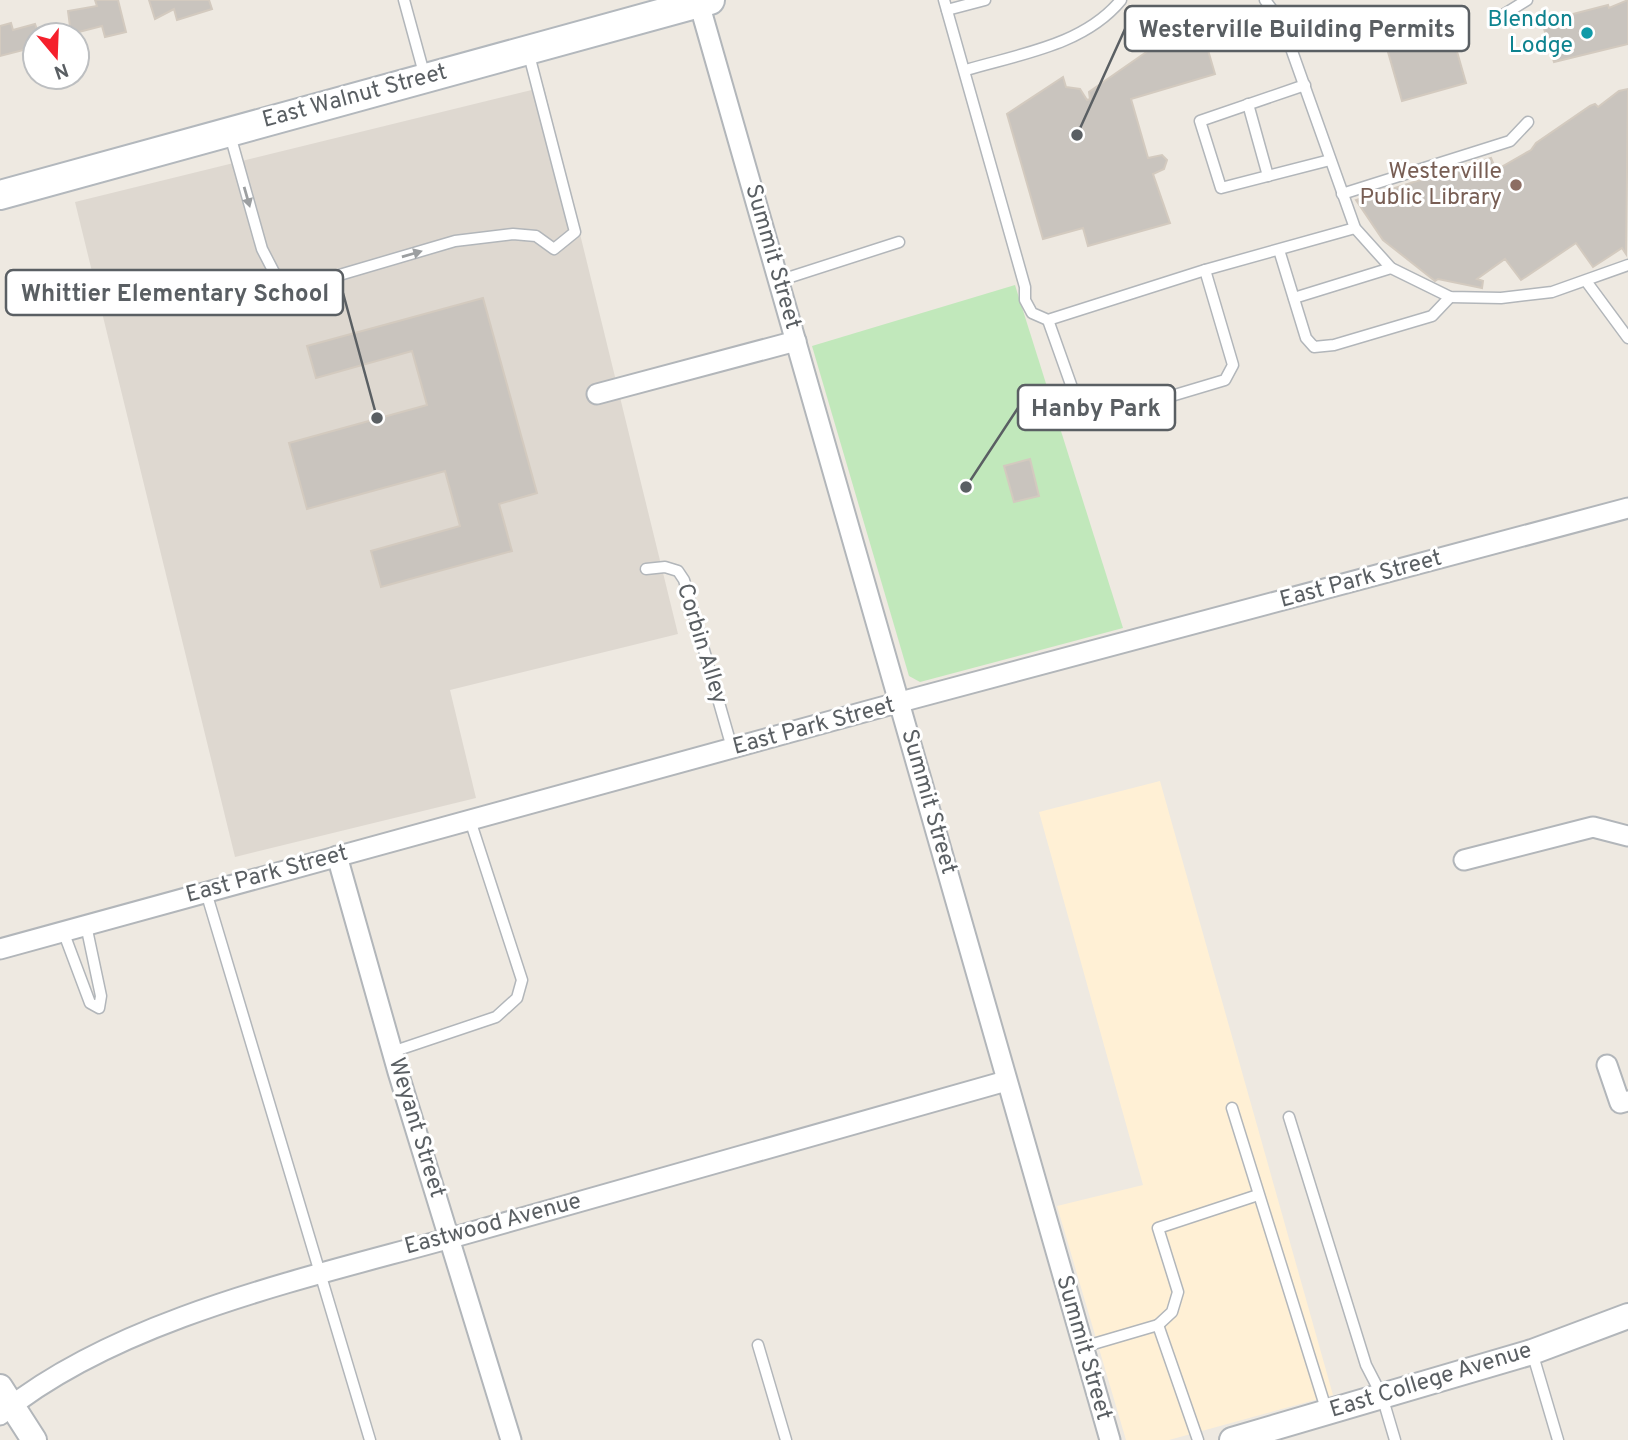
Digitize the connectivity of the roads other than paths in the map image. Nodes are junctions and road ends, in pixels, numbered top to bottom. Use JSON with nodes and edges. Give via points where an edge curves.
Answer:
{"nodes":[{"id":1,"x":404,"y":0,"type":"edge"},
{"id":2,"x":985,"y":0,"type":"edge"},
{"id":3,"x":1121,"y":0,"type":"edge"},
{"id":4,"x":1265,"y":0,"type":"edge"},
{"id":5,"x":1527,"y":0,"type":"edge"},
{"id":6,"x":704,"y":2,"type":"edge"},
{"id":7,"x":668,"y":5,"type":"edge"},
{"id":8,"x":946,"y":5,"type":"edge"},
{"id":9,"x":1498,"y":18,"type":"dead end"},
{"id":10,"x":528,"y":49,"type":"junction"},
{"id":11,"x":966,"y":70,"type":"junction"},
{"id":12,"x":425,"y":78,"type":"junction"},
{"id":13,"x":1305,"y":85,"type":"junction"},
{"id":14,"x":1248,"y":104,"type":"junction"},
{"id":15,"x":1528,"y":122,"type":"dead end"},
{"id":16,"x":229,"y":131,"type":"junction"},
{"id":17,"x":1330,"y":160,"type":"junction"},
{"id":18,"x":1269,"y":176,"type":"junction"},
{"id":19,"x":1342,"y":194,"type":"junction"},
{"id":20,"x":0,"y":195,"type":"edge"},
{"id":21,"x":1355,"y":228,"type":"junction"},
{"id":22,"x":899,"y":242,"type":"dead end"},
{"id":23,"x":1279,"y":250,"type":"junction"},
{"id":24,"x":1628,"y":265,"type":"edge"},
{"id":25,"x":1391,"y":268,"type":"junction"},
{"id":26,"x":1205,"y":270,"type":"junction"},
{"id":27,"x":778,"y":281,"type":"junction"},
{"id":28,"x":1587,"y":281,"type":"junction"},
{"id":29,"x":1450,"y":296,"type":"junction"},
{"id":30,"x":1294,"y":298,"type":"junction"},
{"id":31,"x":1048,"y":320,"type":"junction"},
{"id":32,"x":1628,"y":338,"type":"edge"},
{"id":33,"x":796,"y":341,"type":"junction"},
{"id":34,"x":597,"y":394,"type":"dead end"},
{"id":35,"x":1628,"y":508,"type":"edge"},
{"id":36,"x":646,"y":569,"type":"dead end"},
{"id":37,"x":900,"y":703,"type":"junction"},
{"id":38,"x":732,"y":748,"type":"junction"},
{"id":39,"x":470,"y":820,"type":"junction"},
{"id":40,"x":1628,"y":836,"type":"edge"},
{"id":41,"x":337,"y":856,"type":"junction"},
{"id":42,"x":1464,"y":860,"type":"dead end"},
{"id":43,"x":206,"y":892,"type":"junction"},
{"id":44,"x":86,"y":925,"type":"junction"},
{"id":45,"x":63,"y":932,"type":"junction"},
{"id":46,"x":0,"y":949,"type":"edge"},
{"id":47,"x":392,"y":1052,"type":"junction"},
{"id":48,"x":1607,"y":1065,"type":"dead end"},
{"id":49,"x":1006,"y":1081,"type":"junction"},
{"id":50,"x":1628,"y":1101,"type":"edge"},
{"id":51,"x":1232,"y":1108,"type":"dead end"},
{"id":52,"x":1289,"y":1117,"type":"dead end"},
{"id":53,"x":1258,"y":1195,"type":"junction"},
{"id":54,"x":450,"y":1237,"type":"junction"},
{"id":55,"x":322,"y":1273,"type":"junction"},
{"id":56,"x":1628,"y":1316,"type":"edge"},
{"id":57,"x":1158,"y":1325,"type":"junction"},
{"id":58,"x":758,"y":1345,"type":"dead end"},
{"id":59,"x":1083,"y":1347,"type":"junction"},
{"id":60,"x":1532,"y":1352,"type":"junction"},
{"id":61,"x":1382,"y":1396,"type":"junction"},
{"id":62,"x":4,"y":1402,"type":"edge"},
{"id":63,"x":1328,"y":1412,"type":"junction"},
{"id":64,"x":1246,"y":1438,"type":"edge"},
{"id":65,"x":34,"y":1440,"type":"edge"},
{"id":66,"x":370,"y":1440,"type":"edge"},
{"id":67,"x":511,"y":1440,"type":"edge"},
{"id":68,"x":786,"y":1440,"type":"edge"},
{"id":69,"x":1110,"y":1440,"type":"edge"},
{"id":70,"x":1198,"y":1440,"type":"edge"},
{"id":71,"x":1395,"y":1440,"type":"edge"},
{"id":72,"x":1558,"y":1440,"type":"edge"}],
"edges":[{"from":1,"to":12,"type":"lane"},
{"from":2,"to":8,"type":"lane"},
{"from":3,"to":11,"type":"lane","via":[[1098,24],[1078,36]]},
{"from":4,"to":13,"type":"lane","via":[[1282,23]]},
{"from":5,"to":9,"type":"lane"},
{"from":6,"to":7,"type":"main road","name":"East Walnut Street"},
{"from":6,"to":27,"type":"street","name":"Summit Street"},
{"from":7,"to":10,"type":"main road","name":"East Walnut Street"},
{"from":8,"to":11,"type":"lane"},
{"from":10,"to":12,"type":"main road","name":"East Walnut Street"},
{"from":16,"to":10,"type":"lane","one_way":true,"via":[[262,249],[277,278],[302,286],[455,241],[513,234],[536,236],[554,249],[575,232]]},
{"from":11,"to":31,"type":"lane","via":[[1025,300],[1032,313]]},
{"from":12,"to":16,"type":"main road","name":"East Walnut Street"},
{"from":13,"to":14,"type":"lane"},
{"from":13,"to":17,"type":"lane"},
{"from":14,"to":18,"type":"lane"},
{"from":14,"to":18,"type":"lane","via":[[1200,121],[1221,188]]},
{"from":15,"to":19,"type":"lane","via":[[1510,141]]},
{"from":16,"to":20,"type":"main road","name":"East Walnut Street"},
{"from":17,"to":18,"type":"lane"},
{"from":17,"to":19,"type":"lane"},
{"from":19,"to":21,"type":"lane"},
{"from":21,"to":23,"type":"lane"},
{"from":21,"to":25,"type":"lane"},
{"from":22,"to":27,"type":"lane"},
{"from":23,"to":26,"type":"lane"},
{"from":23,"to":30,"type":"lane"},
{"from":24,"to":28,"type":"lane"},
{"from":25,"to":29,"type":"lane"},
{"from":25,"to":30,"type":"lane"},
{"from":26,"to":31,"type":"lane"},
{"from":26,"to":31,"type":"lane","via":[[1233,365],[1225,380],[1091,420],[1080,410]]},
{"from":27,"to":33,"type":"street","name":"Summit Street"},
{"from":28,"to":29,"type":"lane","via":[[1552,292],[1501,298]]},
{"from":28,"to":32,"type":"lane"},
{"from":29,"to":30,"type":"lane","via":[[1432,316],[1334,345],[1314,346],[1306,338]]},
{"from":33,"to":34,"type":"street"},
{"from":33,"to":37,"type":"street","name":"Summit Street"},
{"from":35,"to":37,"type":"street","name":"East Park Street"},
{"from":36,"to":38,"type":"lane","name":"Corbin Alley","via":[[678,571],[684,580]]},
{"from":37,"to":38,"type":"street","name":"East Park Street"},
{"from":37,"to":49,"type":"street","name":"Summit Street"},
{"from":38,"to":39,"type":"street","name":"East Park Street"},
{"from":39,"to":41,"type":"street","name":"East Park Street"},
{"from":39,"to":47,"type":"lane","via":[[522,980],[517,998],[496,1017]]},
{"from":40,"to":42,"type":"street","via":[[1593,827]]},
{"from":41,"to":43,"type":"street","name":"East Park Street"},
{"from":41,"to":47,"type":"street","name":"Weyant Street"},
{"from":43,"to":44,"type":"street","name":"East Park Street"},
{"from":43,"to":55,"type":"lane"},
{"from":44,"to":45,"type":"street","name":"East Park Street"},
{"from":44,"to":45,"type":"lane","via":[[101,996],[99,1008],[90,1003]]},
{"from":45,"to":46,"type":"street","name":"East Park Street"},
{"from":47,"to":54,"type":"street","name":"Weyant Street"},
{"from":48,"to":50,"type":"street","via":[[1620,1102]]},
{"from":49,"to":54,"type":"street","name":"Eastwood Avenue"},
{"from":49,"to":59,"type":"street","name":"Summit Street"},
{"from":51,"to":53,"type":"lane"},
{"from":52,"to":61,"type":"lane","via":[[1366,1365]]},
{"from":53,"to":57,"type":"lane","via":[[1158,1228],[1178,1292],[1172,1312]]},
{"from":53,"to":63,"type":"lane"},
{"from":54,"to":55,"type":"street","name":"Eastwood Avenue"},
{"from":54,"to":67,"type":"street","name":"Weyant Street"},
{"from":55,"to":62,"type":"street","name":"Eastwood Avenue","via":[[109,1346]]},
{"from":55,"to":66,"type":"lane"},
{"from":56,"to":60,"type":"street","name":"East College Avenue"},
{"from":57,"to":59,"type":"lane"},
{"from":57,"to":70,"type":"lane"},
{"from":58,"to":68,"type":"lane"},
{"from":59,"to":69,"type":"street","name":"Summit Street"},
{"from":60,"to":61,"type":"street","name":"East College Avenue"},
{"from":60,"to":72,"type":"lane"},
{"from":61,"to":63,"type":"street","name":"East College Avenue"},
{"from":61,"to":71,"type":"lane"},
{"from":62,"to":65,"type":"street"},
{"from":63,"to":64,"type":"street","name":"East College Avenue"}]}
